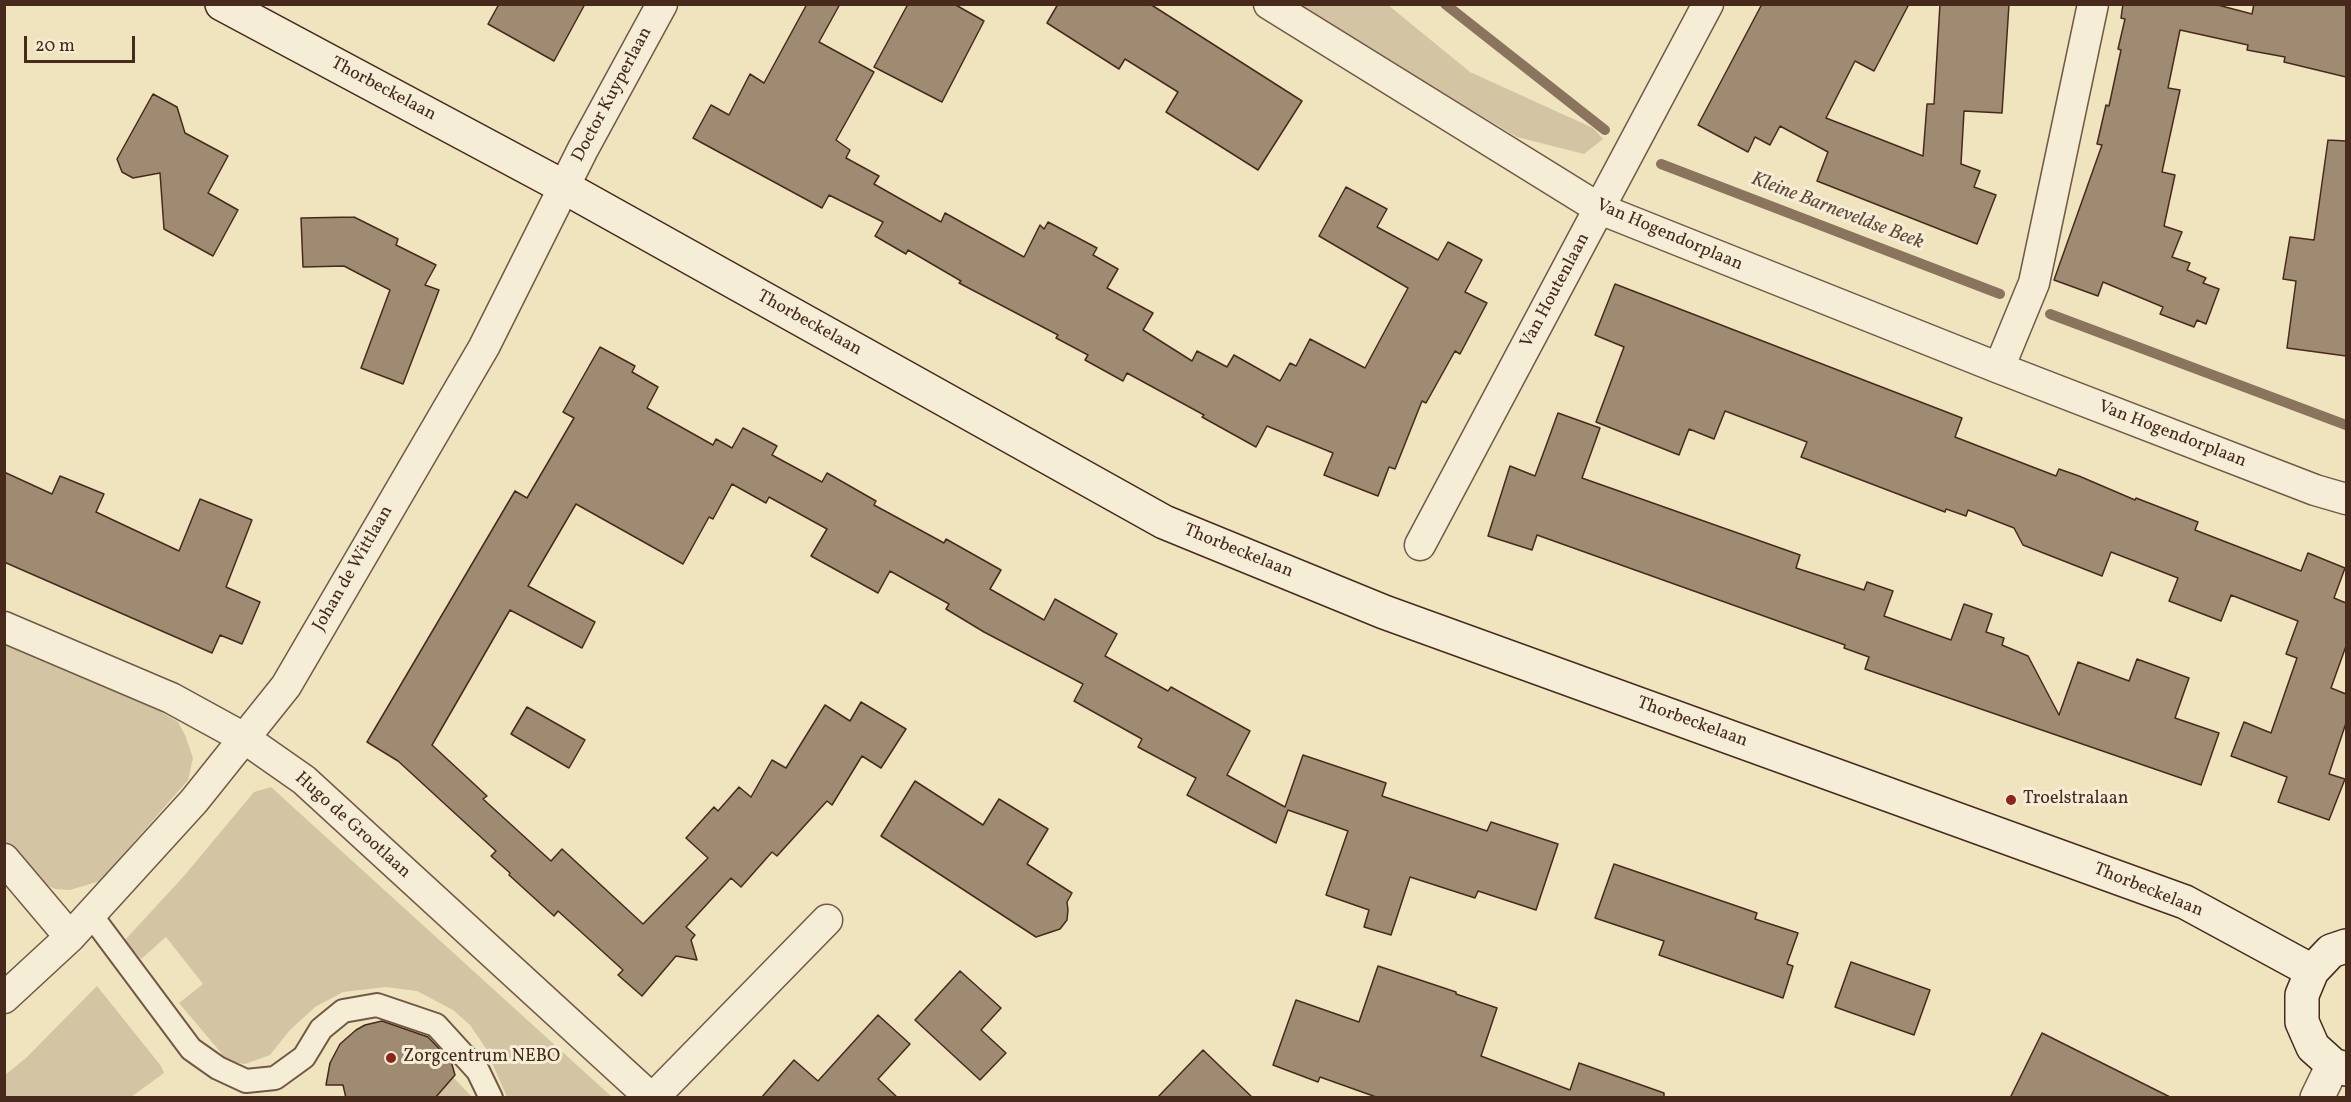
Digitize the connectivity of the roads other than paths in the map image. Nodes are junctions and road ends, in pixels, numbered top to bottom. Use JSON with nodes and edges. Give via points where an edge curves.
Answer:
{"nodes":[{"id":1,"x":222,"y":4,"type":"edge"},
{"id":2,"x":662,"y":4,"type":"edge"},
{"id":3,"x":1269,"y":4,"type":"edge"},
{"id":4,"x":1708,"y":4,"type":"edge"},
{"id":5,"x":2093,"y":4,"type":"edge"},
{"id":6,"x":564,"y":187,"type":"junction"},
{"id":7,"x":1600,"y":209,"type":"junction"},
{"id":8,"x":1999,"y":368,"type":"junction"},
{"id":9,"x":2346,"y":499,"type":"edge"},
{"id":10,"x":1420,"y":545,"type":"dead end"},
{"id":11,"x":4,"y":627,"type":"edge"},
{"id":12,"x":244,"y":738,"type":"junction"},
{"id":13,"x":4,"y":859,"type":"edge"},
{"id":14,"x":91,"y":915,"type":"junction"},
{"id":15,"x":827,"y":920,"type":"dead end"},
{"id":16,"x":70,"y":937,"type":"junction"},
{"id":17,"x":2346,"y":946,"type":"edge"},
{"id":18,"x":2312,"y":970,"type":"junction"},
{"id":19,"x":4,"y":998,"type":"edge"},
{"id":20,"x":2340,"y":1067,"type":"edge"},
{"id":21,"x":491,"y":1098,"type":"edge"},
{"id":22,"x":652,"y":1098,"type":"edge"},
{"id":23,"x":2317,"y":1098,"type":"edge"}],
"edges":[{"from":1,"to":6,"type":"main road","name":"Thorbeckelaan"},
{"from":2,"to":6,"type":"street","name":"Doctor Kuyperlaan"},
{"from":3,"to":7,"type":"street","name":"Van Hogendorplaan"},
{"from":4,"to":7,"type":"street","name":"Van Houtenlaan"},
{"from":5,"to":8,"type":"street","via":[[2034,282]]},
{"from":6,"to":12,"type":"street","name":"Johan de Wittlaan","via":[[478,357],[286,686]]},
{"from":6,"to":18,"type":"main road","name":"Thorbeckelaan","via":[[1164,522],[1384,612],[2186,902]]},
{"from":7,"to":8,"type":"street","name":"Van Hogendorplaan"},
{"from":7,"to":10,"type":"street","name":"Van Houtenlaan"},
{"from":8,"to":9,"type":"street","name":"Van Hogendorplaan"},
{"from":11,"to":12,"type":"street","name":"Hugo de Grootlaan","via":[[171,698]]},
{"from":12,"to":14,"type":"street","name":"Johan de Wittlaan","via":[[194,801]]},
{"from":12,"to":22,"type":"street","name":"Hugo de Grootlaan","via":[[304,780]]},
{"from":13,"to":16,"type":"street"},
{"from":14,"to":16,"type":"street","name":"Johan de Wittlaan"},
{"from":14,"to":21,"type":"street","via":[[191,1049],[246,1081],[275,1078],[304,1057],[321,1029],[343,1011],[377,1005],[436,1025],[478,1071]]},
{"from":15,"to":22,"type":"street","name":"Hugo de Grootlaan"},
{"from":16,"to":19,"type":"street","name":"Johan de Wittlaan"},
{"from":17,"to":18,"type":"main road","via":[[2331,951]]},
{"from":18,"to":20,"type":"main road","via":[[2301,995],[2302,1022],[2313,1047]]},
{"from":20,"to":23,"type":"main road"}]}
